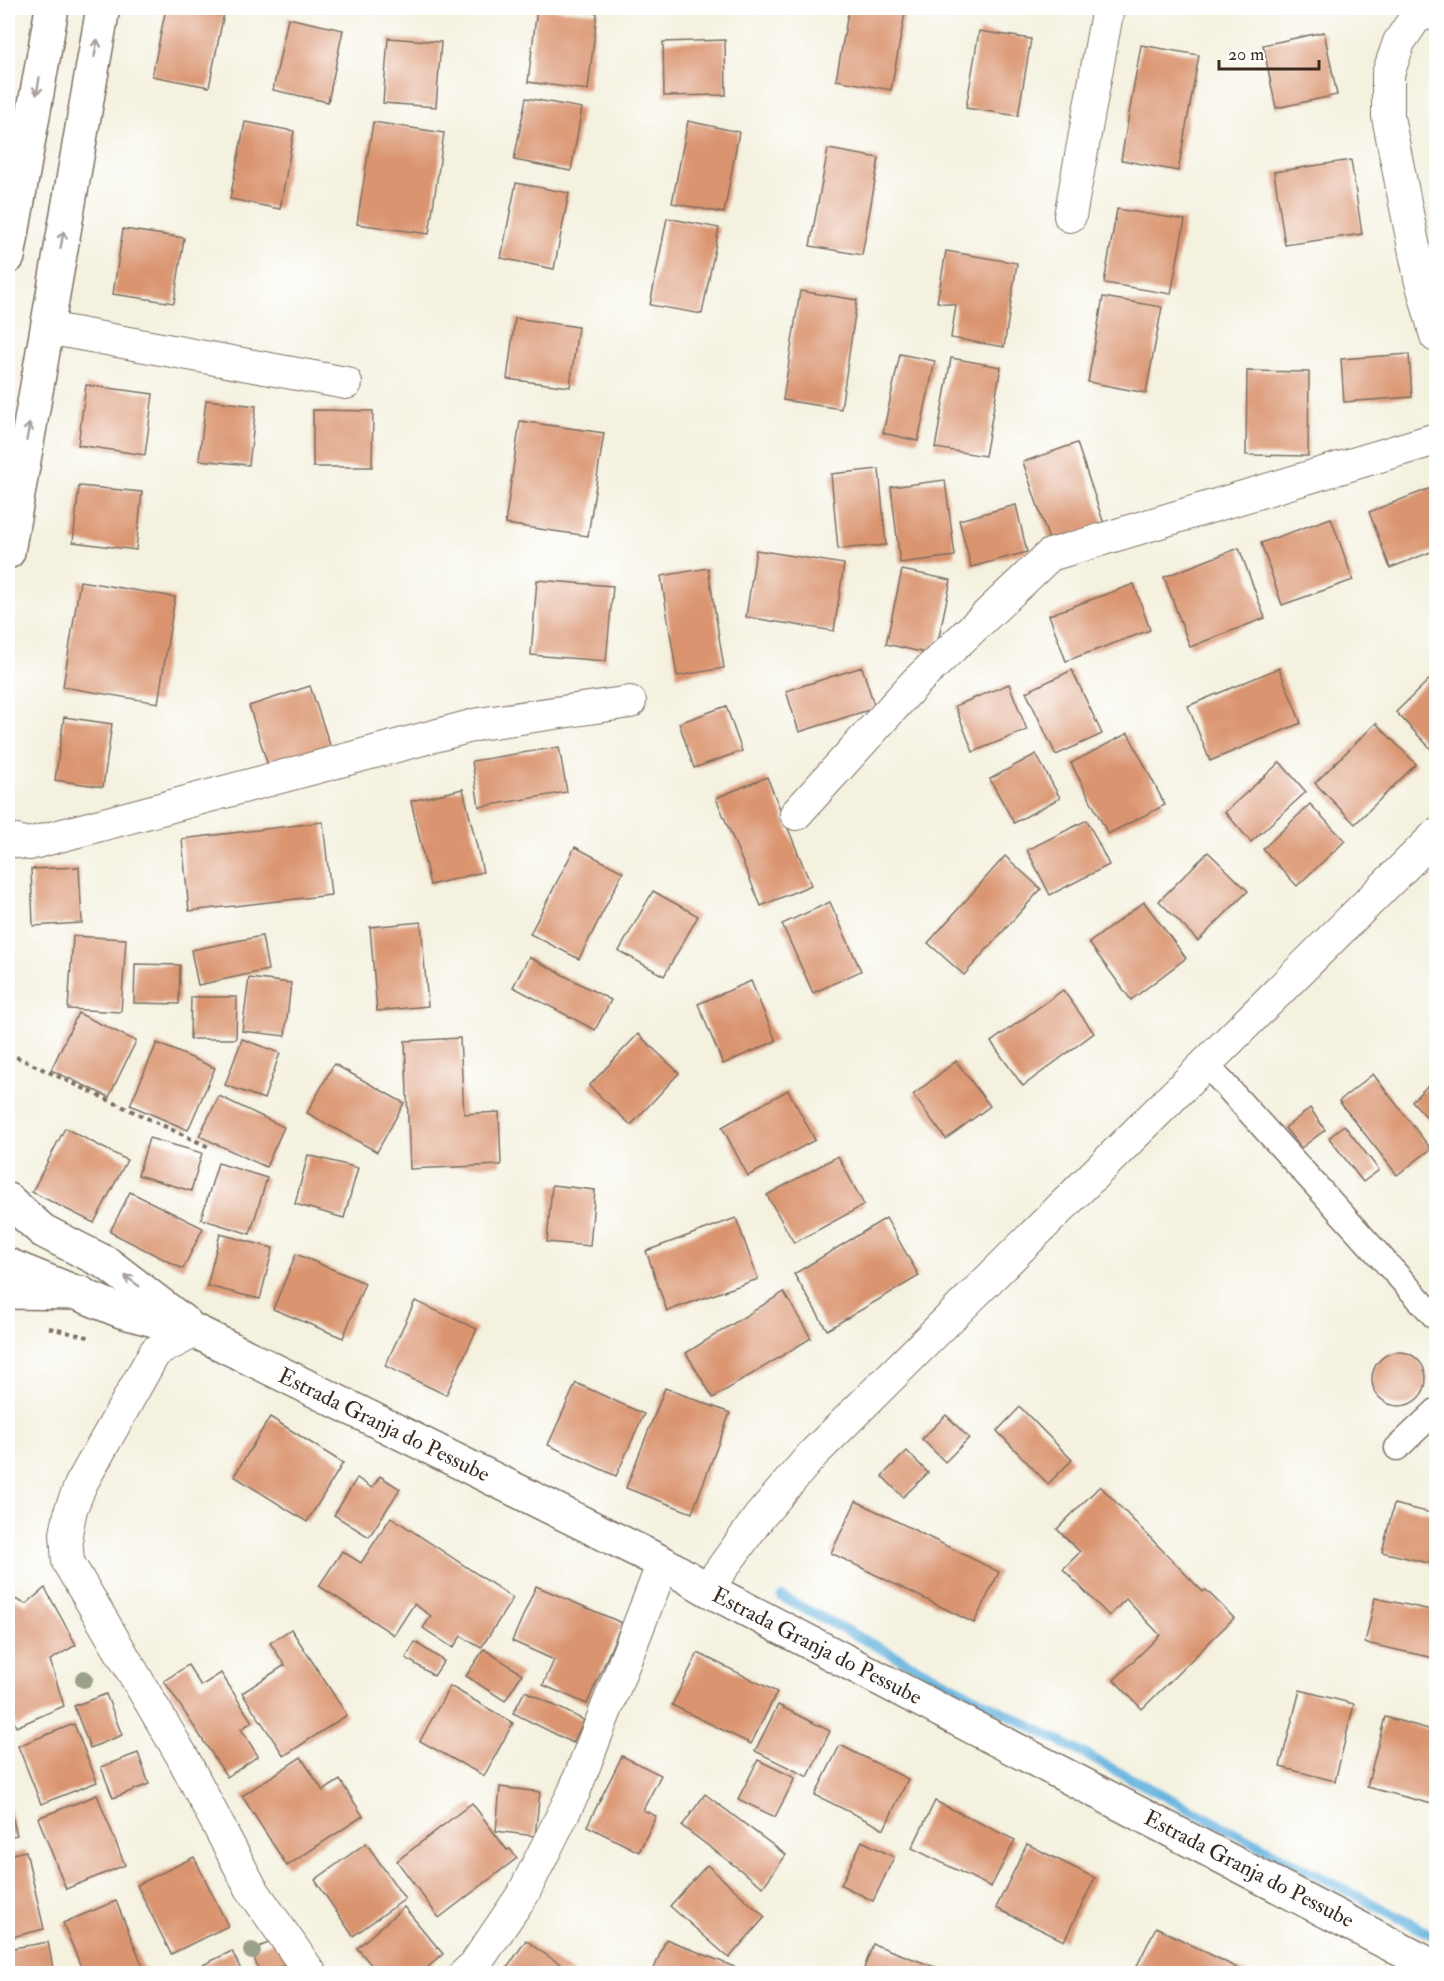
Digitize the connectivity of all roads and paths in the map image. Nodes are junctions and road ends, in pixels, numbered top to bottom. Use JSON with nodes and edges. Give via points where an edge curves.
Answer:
{"nodes":[{"id":1,"x":52,"y":8,"type":"edge"},
{"id":2,"x":103,"y":8,"type":"edge"},
{"id":3,"x":1108,"y":8,"type":"edge"},
{"id":4,"x":1437,"y":11,"type":"edge"},
{"id":5,"x":1070,"y":216,"type":"dead end"},
{"id":6,"x":8,"y":257,"type":"edge"},
{"id":7,"x":47,"y":328,"type":"junction"},
{"id":8,"x":1437,"y":336,"type":"edge"},
{"id":9,"x":346,"y":382,"type":"dead end"},
{"id":10,"x":1437,"y":440,"type":"edge"},
{"id":11,"x":8,"y":552,"type":"edge"},
{"id":12,"x":630,"y":702,"type":"dead end"},
{"id":13,"x":796,"y":814,"type":"dead end"},
{"id":14,"x":1437,"y":835,"type":"edge"},
{"id":15,"x":8,"y":839,"type":"edge"},
{"id":16,"x":8,"y":1053,"type":"edge"},
{"id":17,"x":1207,"y":1065,"type":"junction"},
{"id":18,"x":211,"y":1148,"type":"dead end"},
{"id":19,"x":8,"y":1200,"type":"edge"},
{"id":20,"x":8,"y":1265,"type":"edge"},
{"id":21,"x":8,"y":1292,"type":"edge"},
{"id":22,"x":81,"y":1293,"type":"junction"},
{"id":23,"x":1437,"y":1318,"type":"edge"},
{"id":24,"x":42,"y":1326,"type":"dead end"},
{"id":25,"x":195,"y":1331,"type":"junction"},
{"id":26,"x":99,"y":1339,"type":"dead end"},
{"id":27,"x":1437,"y":1411,"type":"edge"},
{"id":28,"x":1397,"y":1448,"type":"dead end"},
{"id":29,"x":663,"y":1563,"type":"junction"},
{"id":30,"x":706,"y":1589,"type":"junction"},
{"id":31,"x":1437,"y":1968,"type":"edge"},
{"id":32,"x":311,"y":1974,"type":"edge"},
{"id":33,"x":465,"y":1974,"type":"edge"}],
"edges":[{"from":1,"to":6,"type":"main road","one_way":true},
{"from":7,"to":2,"type":"main road","one_way":true},
{"from":3,"to":5,"type":"street"},
{"from":4,"to":8,"type":"street","via":[[1416,17],[1399,42],[1388,74],[1388,117],[1420,278]]},
{"from":7,"to":9,"type":"street"},
{"from":11,"to":7,"type":"main road","one_way":true},
{"from":10,"to":13,"type":"street","via":[[1050,555],[916,682]]},
{"from":12,"to":15,"type":"street","via":[[479,724],[29,844]]},
{"from":14,"to":17,"type":"street"},
{"from":16,"to":18,"type":"path"},
{"from":17,"to":23,"type":"street"},
{"from":17,"to":30,"type":"street","via":[[813,1454],[760,1516]]},
{"from":25,"to":19,"type":"main road","name":"Estrada Granja do Pessube","one_way":true,"via":[[108,1264],[43,1231]]},
{"from":20,"to":22,"type":"main road","name":"Estrada Granja do Pessube"},
{"from":21,"to":22,"type":"main road"},
{"from":22,"to":25,"type":"main road","name":"Estrada Granja do Pessube","via":[[121,1311]]},
{"from":24,"to":26,"type":"path"},
{"from":25,"to":29,"type":"main road","name":"Estrada Granja do Pessube"},
{"from":25,"to":32,"type":"street","via":[[156,1352],[81,1484],[66,1534],[68,1562],[182,1756],[251,1888]]},
{"from":27,"to":28,"type":"street"},
{"from":29,"to":30,"type":"main road","name":"Estrada Granja do Pessube"},
{"from":29,"to":33,"type":"street","via":[[574,1792],[523,1894]]},
{"from":30,"to":31,"type":"main road","name":"Estrada Granja do Pessube"}]}
